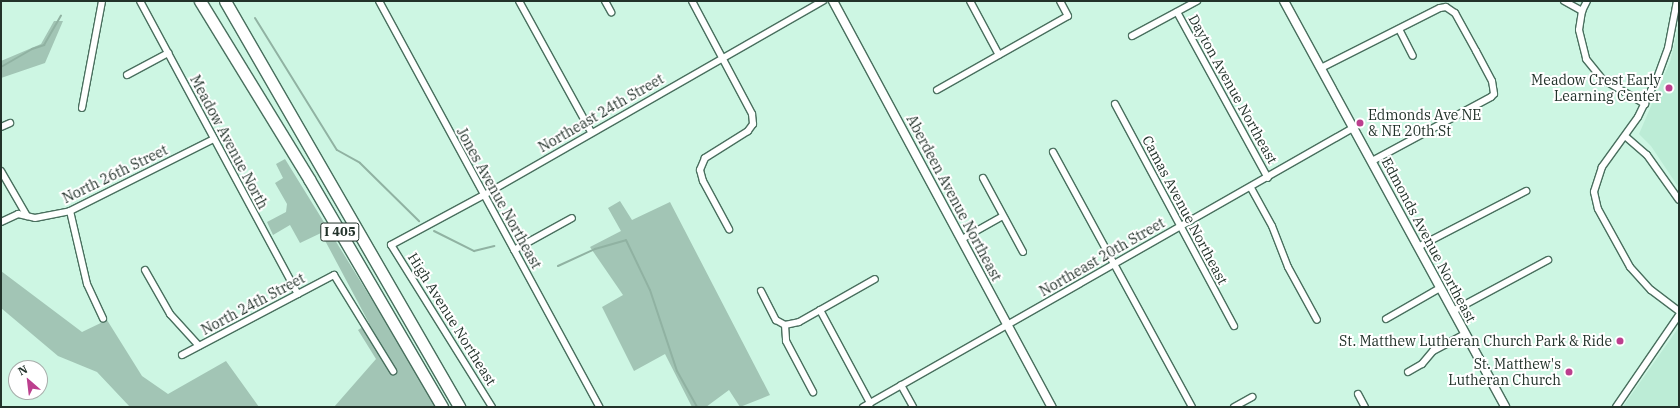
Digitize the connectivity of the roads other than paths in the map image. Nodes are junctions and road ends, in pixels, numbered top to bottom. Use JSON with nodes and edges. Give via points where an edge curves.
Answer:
{"nodes":[{"id":1,"x":102,"y":1,"type":"edge"},
{"id":2,"x":140,"y":1,"type":"edge"},
{"id":3,"x":200,"y":1,"type":"edge"},
{"id":4,"x":204,"y":1,"type":"edge"},
{"id":5,"x":225,"y":1,"type":"edge"},
{"id":6,"x":229,"y":1,"type":"edge"},
{"id":7,"x":379,"y":1,"type":"edge"},
{"id":8,"x":519,"y":1,"type":"edge"},
{"id":9,"x":605,"y":1,"type":"edge"},
{"id":10,"x":692,"y":1,"type":"edge"},
{"id":11,"x":823,"y":1,"type":"edge"},
{"id":12,"x":833,"y":1,"type":"edge"},
{"id":13,"x":970,"y":1,"type":"edge"},
{"id":14,"x":1060,"y":1,"type":"edge"},
{"id":15,"x":1197,"y":1,"type":"edge"},
{"id":16,"x":1284,"y":1,"type":"edge"},
{"id":17,"x":1564,"y":1,"type":"edge"},
{"id":18,"x":1588,"y":1,"type":"edge"},
{"id":19,"x":1677,"y":1,"type":"edge"},
{"id":20,"x":1582,"y":11,"type":"junction"},
{"id":21,"x":611,"y":12,"type":"dead end"},
{"id":22,"x":1177,"y":12,"type":"junction"},
{"id":23,"x":1399,"y":29,"type":"junction"},
{"id":24,"x":1132,"y":36,"type":"dead end"},
{"id":25,"x":168,"y":53,"type":"junction"},
{"id":26,"x":999,"y":55,"type":"junction"},
{"id":27,"x":1413,"y":56,"type":"dead end"},
{"id":28,"x":236,"y":57,"type":"junction"},
{"id":29,"x":722,"y":57,"type":"junction"},
{"id":30,"x":1321,"y":68,"type":"junction"},
{"id":31,"x":127,"y":76,"type":"dead end"},
{"id":32,"x":274,"y":89,"type":"junction"},
{"id":33,"x":936,"y":90,"type":"dead end"},
{"id":34,"x":1115,"y":104,"type":"dead end"},
{"id":35,"x":1645,"y":104,"type":"junction"},
{"id":36,"x":82,"y":108,"type":"dead end"},
{"id":37,"x":10,"y":123,"type":"dead end"},
{"id":38,"x":1,"y":127,"type":"edge"},
{"id":39,"x":1353,"y":128,"type":"junction"},
{"id":40,"x":591,"y":132,"type":"junction"},
{"id":41,"x":1625,"y":136,"type":"junction"},
{"id":42,"x":214,"y":140,"type":"junction"},
{"id":43,"x":1053,"y":152,"type":"dead end"},
{"id":44,"x":1372,"y":161,"type":"junction"},
{"id":45,"x":1,"y":171,"type":"edge"},
{"id":46,"x":983,"y":178,"type":"dead end"},
{"id":47,"x":1268,"y":178,"type":"junction"},
{"id":48,"x":1251,"y":188,"type":"junction"},
{"id":49,"x":1526,"y":191,"type":"dead end"},
{"id":50,"x":484,"y":195,"type":"junction"},
{"id":51,"x":1679,"y":200,"type":"edge"},
{"id":52,"x":70,"y":212,"type":"junction"},
{"id":53,"x":27,"y":216,"type":"junction"},
{"id":54,"x":1003,"y":216,"type":"junction"},
{"id":55,"x":572,"y":218,"type":"dead end"},
{"id":56,"x":1,"y":222,"type":"edge"},
{"id":57,"x":1180,"y":226,"type":"junction"},
{"id":58,"x":729,"y":229,"type":"dead end"},
{"id":59,"x":962,"y":239,"type":"junction"},
{"id":60,"x":392,"y":245,"type":"joint"},
{"id":61,"x":1418,"y":247,"type":"junction"},
{"id":62,"x":514,"y":250,"type":"junction"},
{"id":63,"x":1023,"y":252,"type":"dead end"},
{"id":64,"x":1548,"y":260,"type":"dead end"},
{"id":65,"x":1113,"y":264,"type":"junction"},
{"id":66,"x":145,"y":270,"type":"dead end"},
{"id":67,"x":875,"y":279,"type":"dead end"},
{"id":68,"x":1440,"y":288,"type":"junction"},
{"id":69,"x":761,"y":291,"type":"dead end"},
{"id":70,"x":298,"y":294,"type":"junction"},
{"id":71,"x":820,"y":310,"type":"junction"},
{"id":72,"x":1452,"y":311,"type":"junction"},
{"id":73,"x":1679,"y":311,"type":"edge"},
{"id":74,"x":1679,"y":315,"type":"edge"},
{"id":75,"x":103,"y":318,"type":"dead end"},
{"id":76,"x":1386,"y":319,"type":"dead end"},
{"id":77,"x":1317,"y":320,"type":"dead end"},
{"id":78,"x":1008,"y":324,"type":"junction"},
{"id":79,"x":785,"y":325,"type":"junction"},
{"id":80,"x":1234,"y":326,"type":"dead end"},
{"id":81,"x":1465,"y":334,"type":"junction"},
{"id":82,"x":199,"y":346,"type":"junction"},
{"id":83,"x":182,"y":355,"type":"dead end"},
{"id":84,"x":393,"y":371,"type":"dead end"},
{"id":85,"x":1408,"y":372,"type":"dead end"},
{"id":86,"x":901,"y":385,"type":"junction"},
{"id":87,"x":813,"y":392,"type":"dead end"},
{"id":88,"x":1358,"y":394,"type":"dead end"},
{"id":89,"x":1252,"y":397,"type":"dead end"},
{"id":90,"x":870,"y":403,"type":"junction"},
{"id":91,"x":442,"y":407,"type":"edge"},
{"id":92,"x":460,"y":407,"type":"edge"},
{"id":93,"x":492,"y":407,"type":"edge"},
{"id":94,"x":599,"y":407,"type":"edge"},
{"id":95,"x":863,"y":407,"type":"edge"},
{"id":96,"x":913,"y":407,"type":"edge"},
{"id":97,"x":1052,"y":407,"type":"edge"},
{"id":98,"x":1192,"y":407,"type":"edge"},
{"id":99,"x":1234,"y":407,"type":"edge"},
{"id":100,"x":1365,"y":407,"type":"edge"},
{"id":101,"x":1505,"y":407,"type":"edge"},
{"id":102,"x":1616,"y":407,"type":"edge"}],
"edges":[{"from":1,"to":36,"type":"street"},
{"from":2,"to":25,"type":"street","name":"Meadow Avenue North"},
{"from":3,"to":28,"type":"highway"},
{"from":4,"to":28,"type":"highway","number":"I 405"},
{"from":5,"to":32,"type":"highway","number":"I 405"},
{"from":6,"to":32,"type":"highway"},
{"from":7,"to":50,"type":"street","name":"Jones Avenue Northeast"},
{"from":8,"to":40,"type":"street"},
{"from":9,"to":21,"type":"street"},
{"from":10,"to":29,"type":"street"},
{"from":11,"to":29,"type":"street","name":"Northeast 24th Street"},
{"from":12,"to":59,"type":"street","name":"Aberdeen Avenue Northeast"},
{"from":13,"to":26,"type":"street"},
{"from":14,"to":26,"type":"street","via":[[1068,16]]},
{"from":15,"to":22,"type":"street"},
{"from":16,"to":30,"type":"street","name":"Edmonds Avenue Northeast"},
{"from":17,"to":20,"type":"street"},
{"from":18,"to":20,"type":"street"},
{"from":19,"to":35,"type":"street","via":[[1668,48]]},
{"from":20,"to":35,"type":"street","via":[[1580,40],[1591,68],[1602,79]]},
{"from":22,"to":24,"type":"street"},
{"from":22,"to":47,"type":"street","name":"Dayton Avenue Northeast"},
{"from":23,"to":27,"type":"street"},
{"from":23,"to":30,"type":"street"},
{"from":23,"to":44,"type":"street","via":[[1446,7],[1460,20],[1492,81],[1494,94]]},
{"from":25,"to":31,"type":"street"},
{"from":25,"to":42,"type":"street","name":"Meadow Avenue North"},
{"from":26,"to":33,"type":"street"},
{"from":28,"to":91,"type":"highway","number":"I 405"},
{"from":29,"to":40,"type":"street","name":"Northeast 24th Street"},
{"from":29,"to":58,"type":"street","via":[[750,109],[753,124],[744,134],[710,153],[701,164],[702,180]]},
{"from":30,"to":39,"type":"street","name":"Edmonds Avenue Northeast"},
{"from":32,"to":92,"type":"highway","number":"I 405"},
{"from":34,"to":57,"type":"street","name":"Camas Avenue Northeast"},
{"from":35,"to":41,"type":"street"},
{"from":37,"to":38,"type":"street"},
{"from":39,"to":44,"type":"street","name":"Edmonds Avenue Northeast"},
{"from":39,"to":47,"type":"street","name":"Northeast 20th Street"},
{"from":40,"to":50,"type":"street","name":"Northeast 24th Street"},
{"from":41,"to":51,"type":"street","via":[[1647,155]]},
{"from":41,"to":73,"type":"street","via":[[1598,175],[1595,201],[1630,267],[1651,290]]},
{"from":42,"to":52,"type":"street","name":"North 26th Street"},
{"from":42,"to":70,"type":"street","name":"Meadow Avenue North"},
{"from":43,"to":65,"type":"street"},
{"from":44,"to":61,"type":"street","name":"Edmonds Avenue Northeast"},
{"from":45,"to":53,"type":"street"},
{"from":46,"to":54,"type":"street"},
{"from":47,"to":48,"type":"street","name":"Northeast 20th Street"},
{"from":48,"to":57,"type":"street","name":"Northeast 20th Street"},
{"from":48,"to":77,"type":"street","via":[[1272,226],[1288,267]]},
{"from":49,"to":61,"type":"street"},
{"from":50,"to":60,"type":"street","name":"Northeast 24th Street"},
{"from":50,"to":62,"type":"street","name":"Jones Avenue Northeast"},
{"from":52,"to":53,"type":"street","name":"North 26th Street","via":[[35,218]]},
{"from":52,"to":75,"type":"street","via":[[85,278]]},
{"from":53,"to":56,"type":"street","name":"North 26th Street","via":[[18,214]]},
{"from":54,"to":59,"type":"street"},
{"from":54,"to":63,"type":"street"},
{"from":55,"to":62,"type":"street"},
{"from":57,"to":65,"type":"street","name":"Northeast 20th Street"},
{"from":57,"to":80,"type":"street","name":"Camas Avenue Northeast"},
{"from":59,"to":78,"type":"street","name":"Aberdeen Avenue Northeast"},
{"from":60,"to":93,"type":"street","name":"High Avenue Northeast"},
{"from":61,"to":68,"type":"street","name":"Edmonds Avenue Northeast"},
{"from":62,"to":94,"type":"street","name":"Jones Avenue Northeast"},
{"from":64,"to":72,"type":"street"},
{"from":65,"to":78,"type":"street","name":"Northeast 20th Street"},
{"from":65,"to":98,"type":"street"},
{"from":66,"to":82,"type":"street","via":[[170,314]]},
{"from":67,"to":71,"type":"street"},
{"from":68,"to":72,"type":"street","name":"Edmonds Avenue Northeast"},
{"from":68,"to":76,"type":"street"},
{"from":69,"to":79,"type":"street","via":[[776,320]]},
{"from":70,"to":82,"type":"street","name":"North 24th Street"},
{"from":70,"to":84,"type":"street","name":"North 24th Street","via":[[334,275]]},
{"from":71,"to":79,"type":"street","via":[[794,324]]},
{"from":71,"to":90,"type":"street"},
{"from":72,"to":81,"type":"street","name":"Edmonds Avenue Northeast"},
{"from":74,"to":102,"type":"street"},
{"from":78,"to":86,"type":"street","name":"Northeast 20th Street"},
{"from":78,"to":97,"type":"street","name":"Aberdeen Avenue Northeast"},
{"from":79,"to":87,"type":"street","via":[[786,341]]},
{"from":81,"to":85,"type":"street","via":[[1433,351],[1422,364]]},
{"from":81,"to":101,"type":"street","name":"Edmonds Avenue Northeast"},
{"from":82,"to":83,"type":"street","name":"North 24th Street"},
{"from":86,"to":90,"type":"street","name":"Northeast 20th Street"},
{"from":86,"to":96,"type":"street"},
{"from":88,"to":100,"type":"street"},
{"from":89,"to":99,"type":"street"},
{"from":90,"to":95,"type":"street","name":"Northeast 20th Street"}]}
